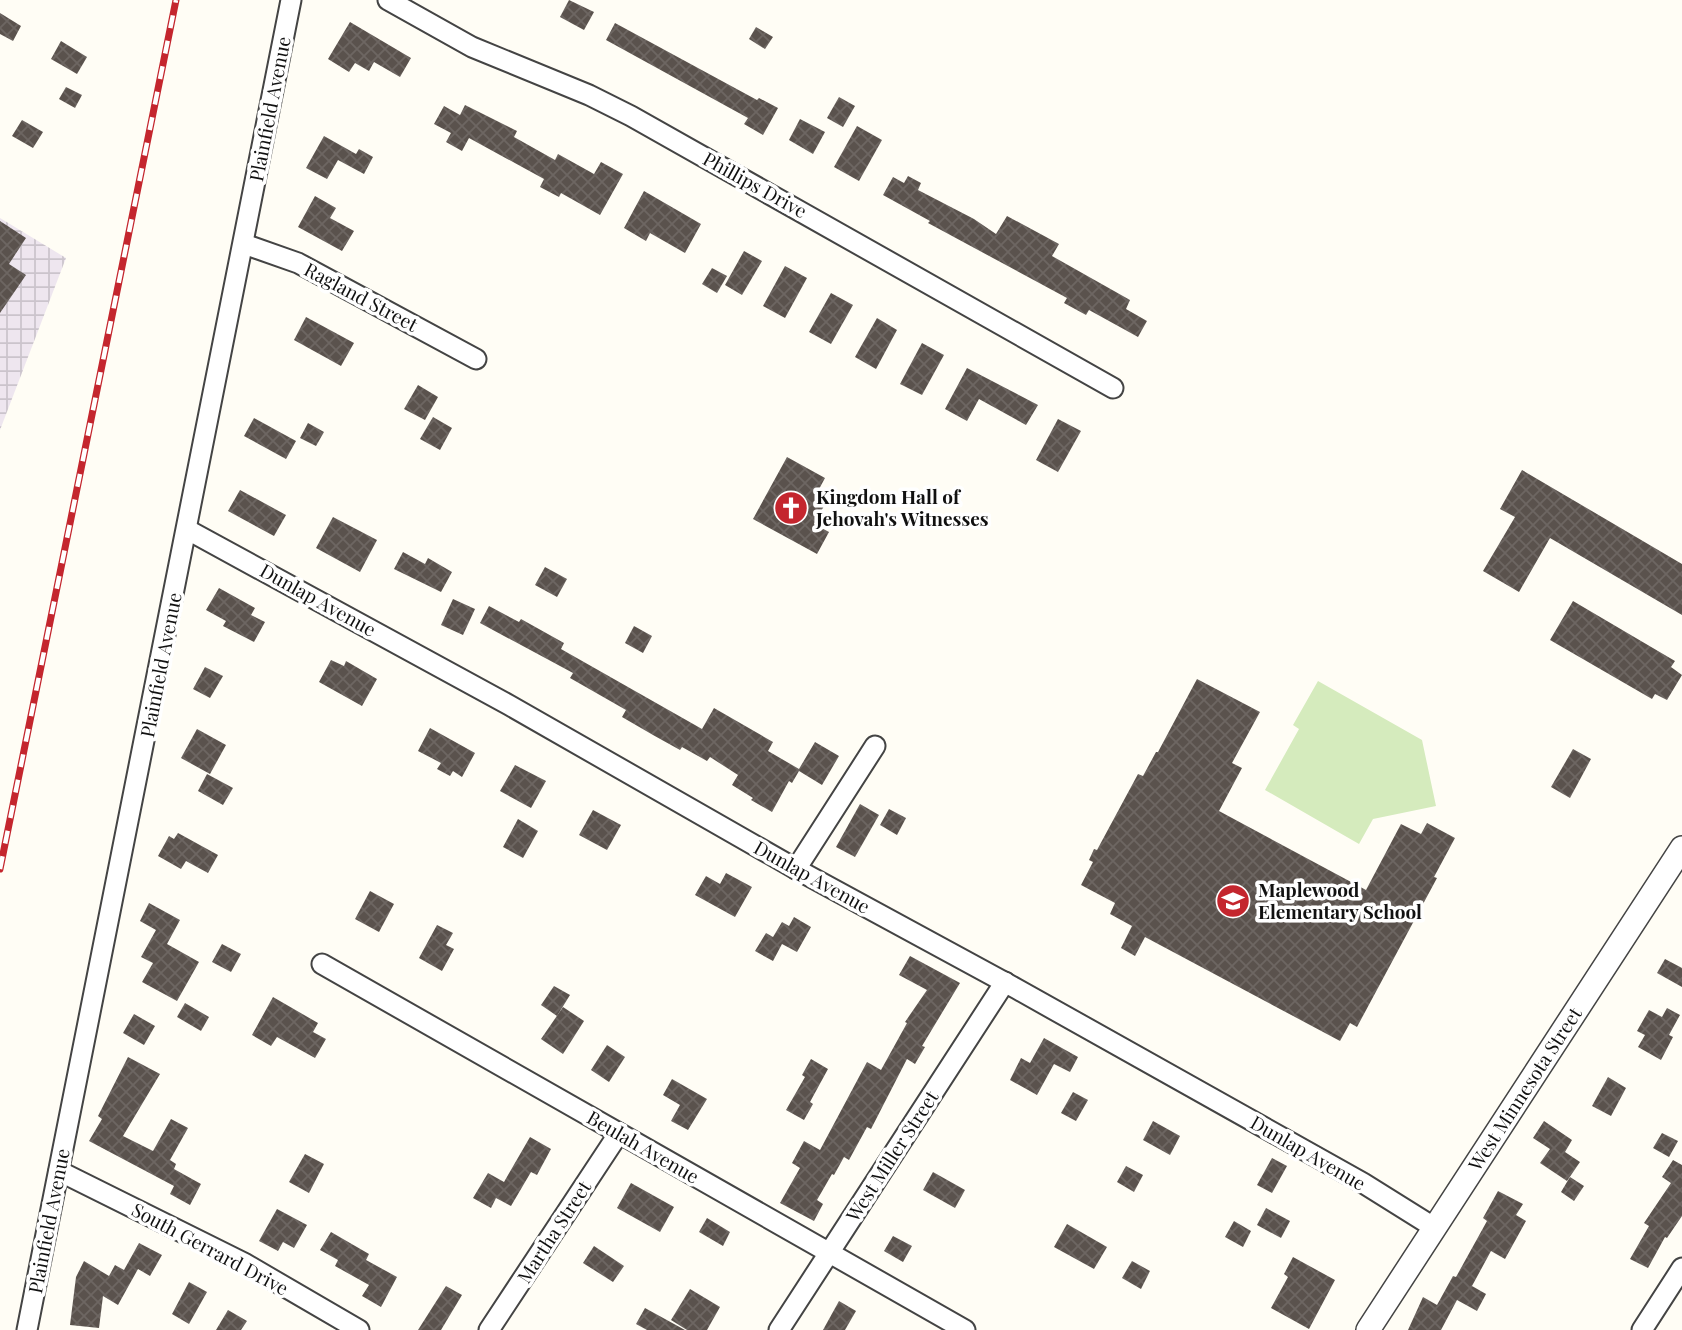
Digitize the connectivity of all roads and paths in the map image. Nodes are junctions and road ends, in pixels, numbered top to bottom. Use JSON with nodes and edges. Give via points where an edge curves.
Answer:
{"nodes":[{"id":1,"x":291,"y":0,"type":"edge"},
{"id":2,"x":388,"y":0,"type":"edge"},
{"id":3,"x":244,"y":244,"type":"junction"},
{"id":4,"x":476,"y":359,"type":"dead end"},
{"id":5,"x":1113,"y":388,"type":"dead end"},
{"id":6,"x":188,"y":530,"type":"junction"},
{"id":7,"x":875,"y":746,"type":"dead end"},
{"id":8,"x":1682,"y":848,"type":"edge"},
{"id":9,"x":796,"y":869,"type":"junction"},
{"id":10,"x":322,"y":964,"type":"dead end"},
{"id":11,"x":1005,"y":982,"type":"junction"},
{"id":12,"x":619,"y":1133,"type":"junction"},
{"id":13,"x":60,"y":1171,"type":"junction"},
{"id":14,"x":1435,"y":1228,"type":"junction"},
{"id":15,"x":828,"y":1254,"type":"junction"},
{"id":16,"x":1682,"y":1268,"type":"edge"},
{"id":17,"x":27,"y":1330,"type":"edge"},
{"id":18,"x":359,"y":1330,"type":"edge"},
{"id":19,"x":489,"y":1330,"type":"edge"},
{"id":20,"x":779,"y":1330,"type":"edge"},
{"id":21,"x":965,"y":1330,"type":"edge"},
{"id":22,"x":1368,"y":1330,"type":"edge"},
{"id":23,"x":1642,"y":1330,"type":"edge"}],
"edges":[{"from":1,"to":3,"type":"street","name":"Plainfield Avenue"},
{"from":2,"to":5,"type":"street","name":"Phillips Drive","via":[[484,52],[631,116]]},
{"from":3,"to":4,"type":"street","name":"Ragland Street","via":[[299,263]]},
{"from":3,"to":6,"type":"street","name":"Plainfield Avenue"},
{"from":6,"to":9,"type":"street","name":"Dunlap Avenue"},
{"from":6,"to":13,"type":"street","name":"Plainfield Avenue"},
{"from":7,"to":9,"type":"street"},
{"from":8,"to":14,"type":"street","name":"West Minnesota Street"},
{"from":9,"to":11,"type":"street","name":"Dunlap Avenue"},
{"from":10,"to":12,"type":"street","name":"Beulah Avenue"},
{"from":11,"to":14,"type":"street","name":"Dunlap Avenue"},
{"from":11,"to":15,"type":"street","name":"West Miller Street"},
{"from":12,"to":15,"type":"street","name":"Beulah Avenue"},
{"from":12,"to":19,"type":"street","name":"Martha Street"},
{"from":13,"to":17,"type":"street","name":"Plainfield Avenue"},
{"from":13,"to":18,"type":"street","name":"South Gerrard Drive","via":[[244,1263]]},
{"from":14,"to":22,"type":"street","name":"West Minnesota Street"},
{"from":15,"to":20,"type":"street","name":"West Miller Street"},
{"from":15,"to":21,"type":"street","name":"Beulah Avenue"},
{"from":16,"to":23,"type":"street"}]}
